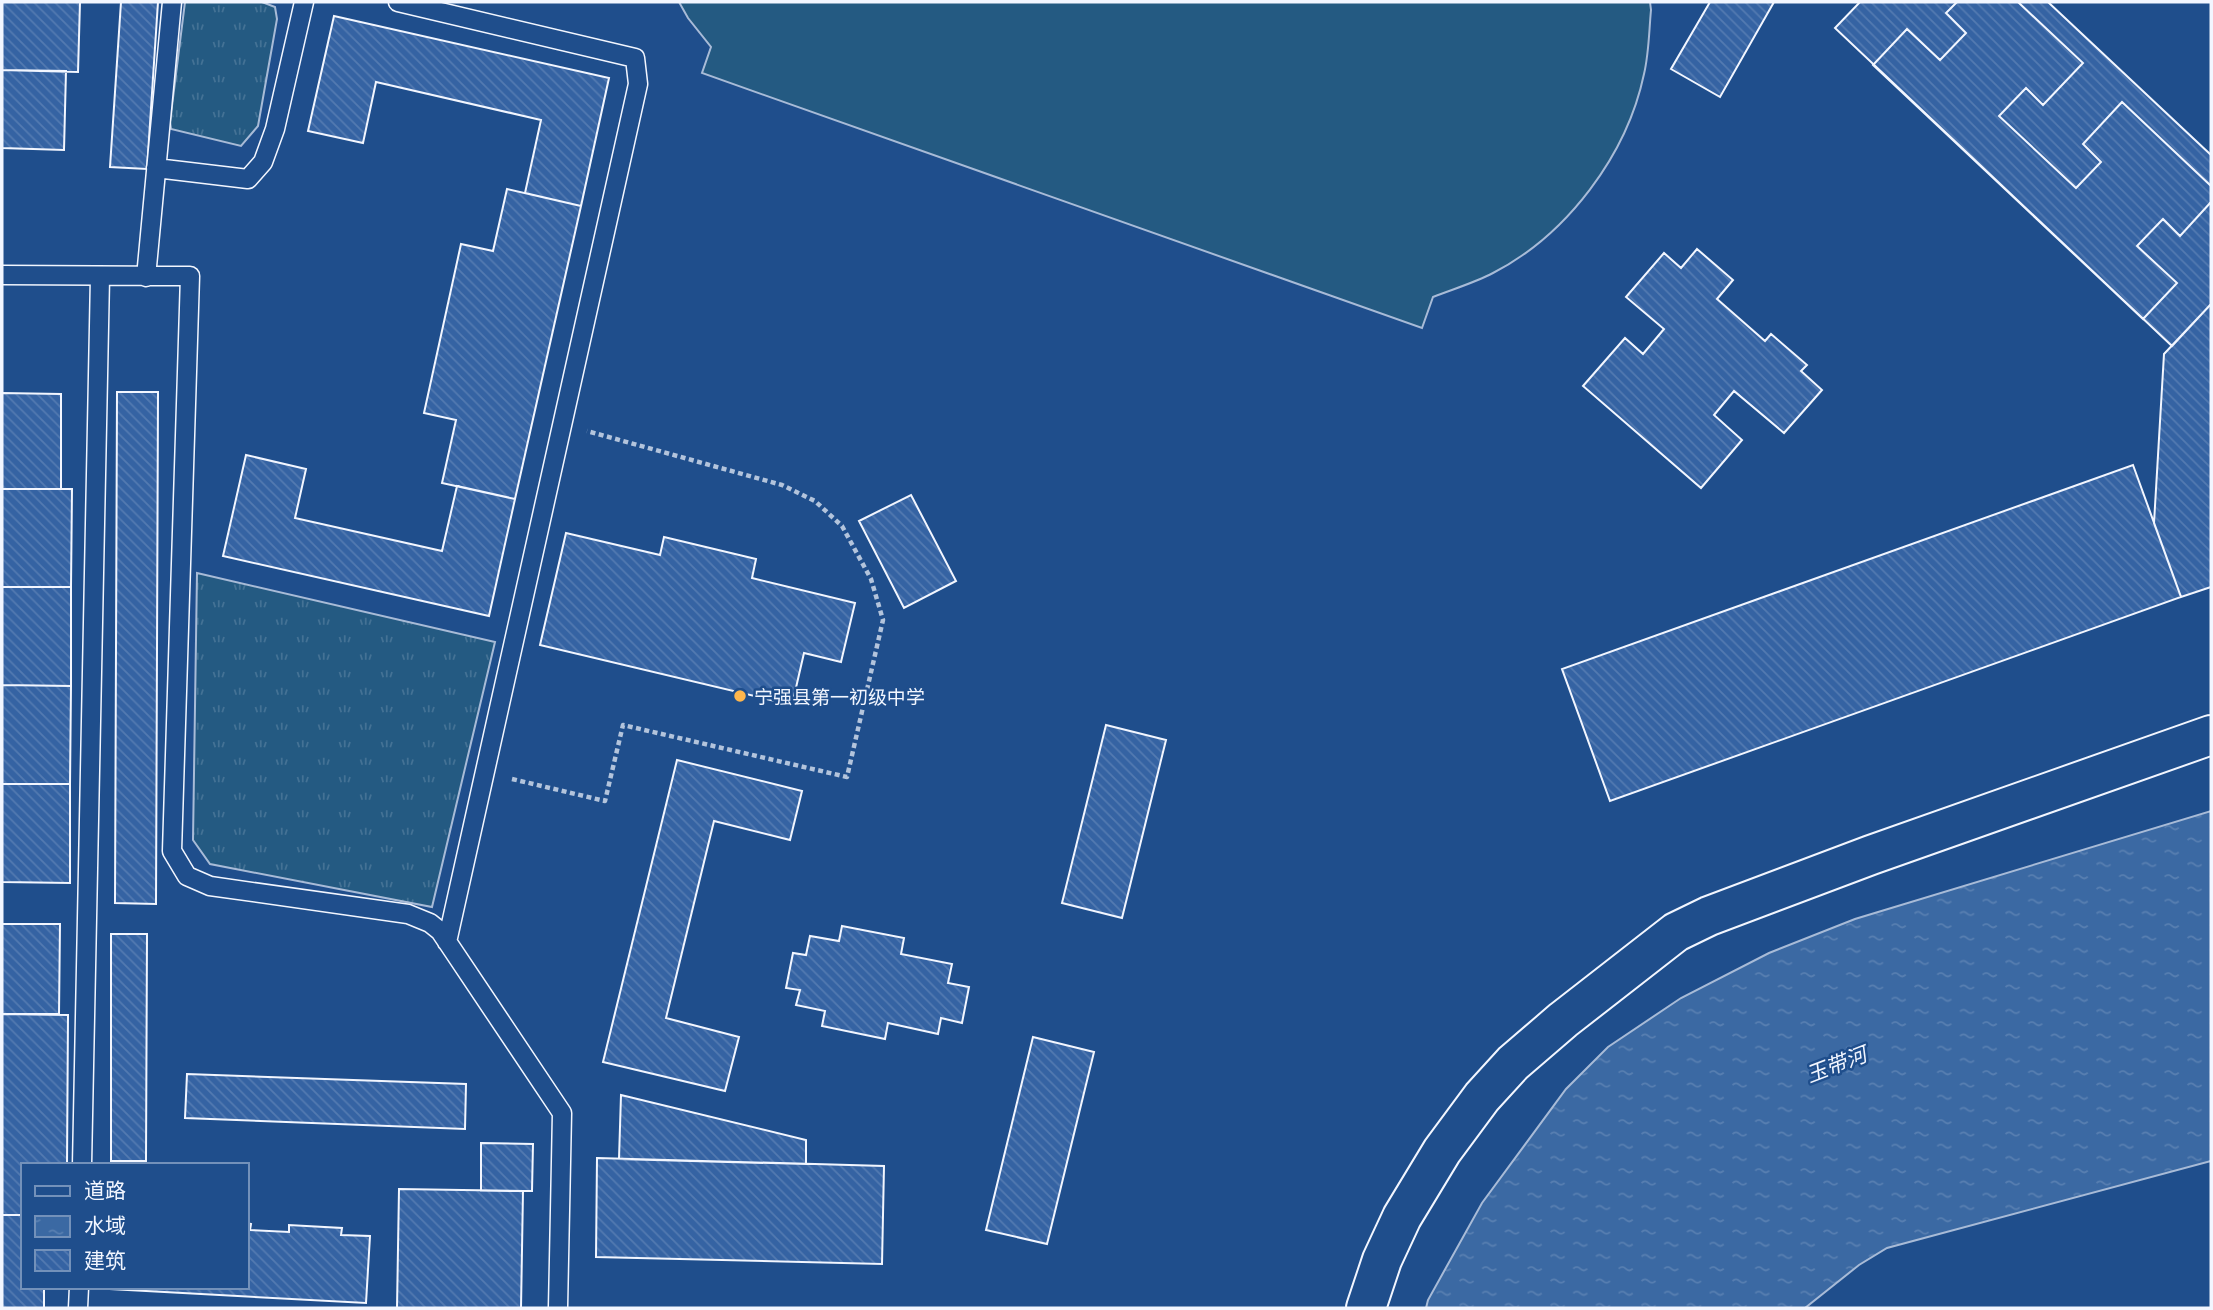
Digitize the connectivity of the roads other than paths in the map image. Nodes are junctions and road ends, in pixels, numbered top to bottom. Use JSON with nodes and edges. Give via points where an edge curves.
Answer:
{"nodes":[{"id":1,"x":172,"y":2,"type":"edge"},
{"id":2,"x":304,"y":2,"type":"edge"},
{"id":3,"x":398,"y":2,"type":"edge"},
{"id":4,"x":156,"y":168,"type":"junction"},
{"id":5,"x":2,"y":275,"type":"edge"},
{"id":6,"x":100,"y":277,"type":"junction"},
{"id":7,"x":146,"y":277,"type":"junction"},
{"id":8,"x":2211,"y":735,"type":"edge"},
{"id":9,"x":447,"y":942,"type":"junction"},
{"id":10,"x":82,"y":1163,"type":"edge"},
{"id":11,"x":79,"y":1289,"type":"edge"},
{"id":12,"x":78,"y":1308,"type":"edge"},
{"id":13,"x":558,"y":1308,"type":"edge"},
{"id":14,"x":1366,"y":1308,"type":"edge"}],
"edges":[{"from":1,"to":4,"type":"lane"},
{"from":2,"to":4,"type":"lane","via":[[275,129],[263,162],[248,179]]},
{"from":3,"to":9,"type":"lane","via":[[635,58],[638,84]]},
{"from":4,"to":7,"type":"lane"},
{"from":5,"to":6,"type":"lane"},
{"from":6,"to":7,"type":"lane"},
{"from":6,"to":10,"type":"lane"},
{"from":7,"to":9,"type":"lane","via":[[190,276],[172,851],[187,876],[198,883],[408,914],[430,923]]},
{"from":8,"to":14,"type":"street","via":[[1871,855],[1675,932],[1563,1020],[1482,1097],[1402,1217]]},
{"from":9,"to":13,"type":"lane","via":[[562,1113]]},
{"from":11,"to":12,"type":"lane"}]}
